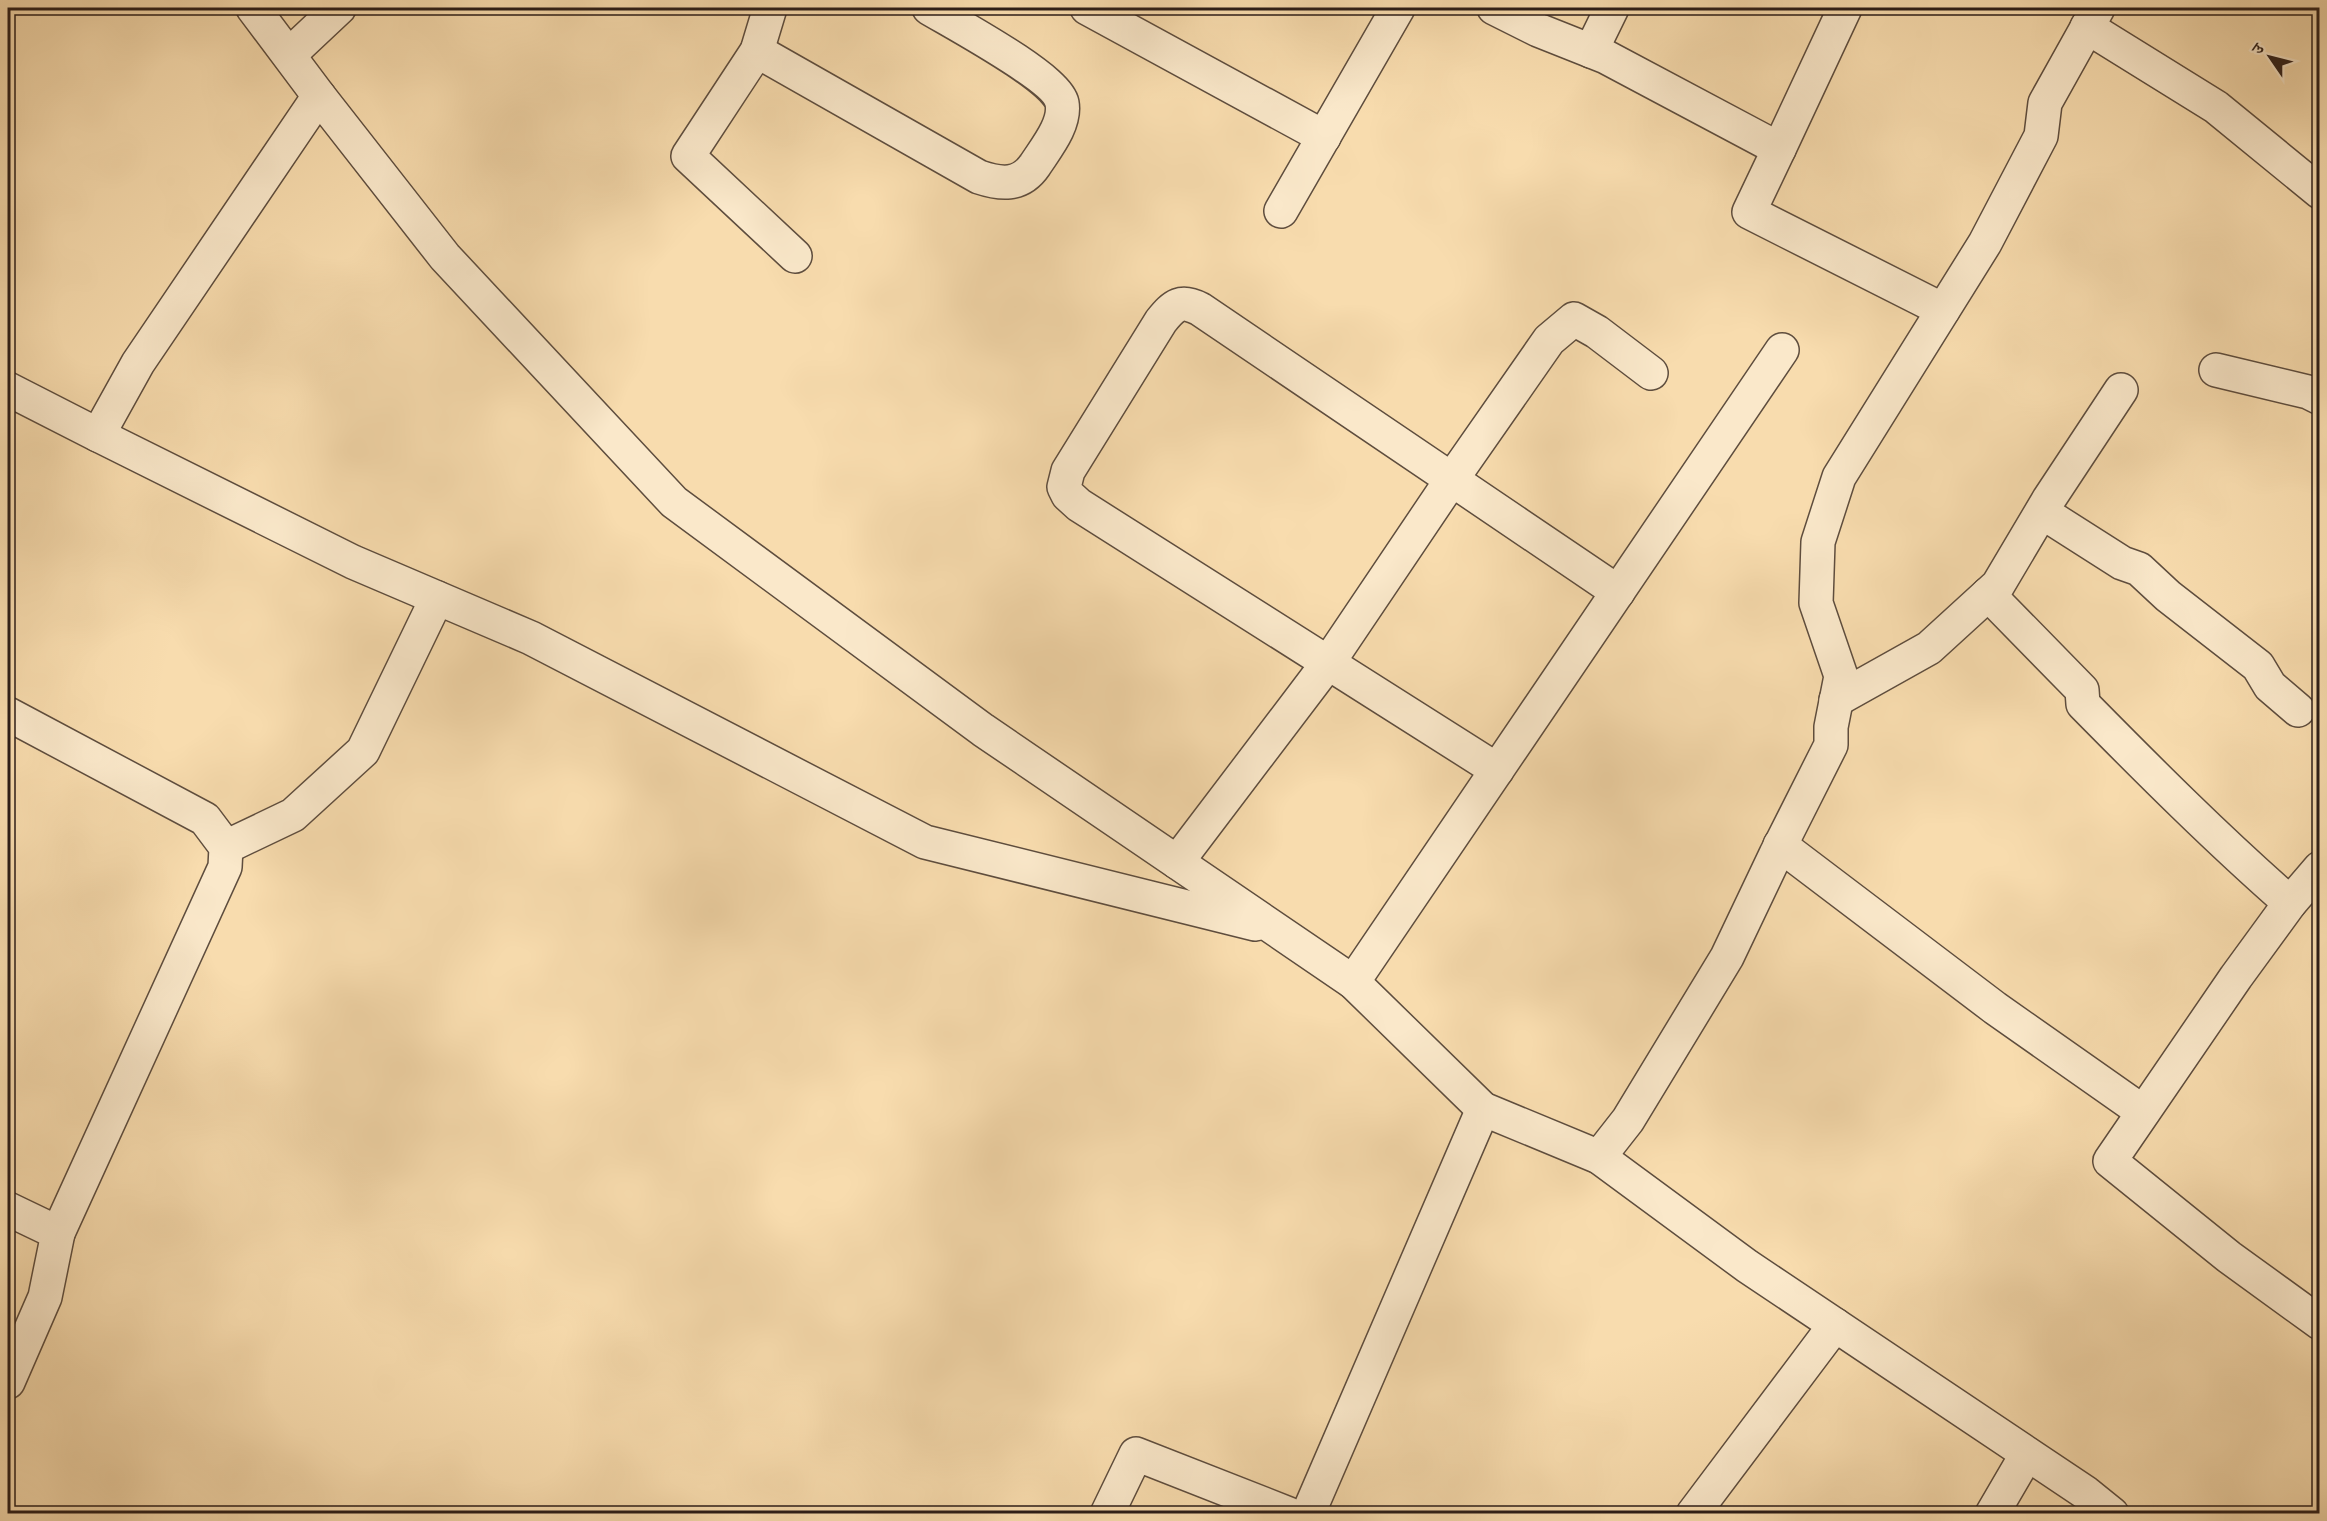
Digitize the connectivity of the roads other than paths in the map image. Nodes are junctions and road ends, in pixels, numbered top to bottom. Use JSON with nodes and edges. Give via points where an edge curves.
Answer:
{"nodes":[{"id":1,"x":254,"y":8,"type":"edge"},
{"id":2,"x":339,"y":8,"type":"edge"},
{"id":3,"x":770,"y":8,"type":"edge"},
{"id":4,"x":929,"y":8,"type":"edge"},
{"id":5,"x":1087,"y":8,"type":"edge"},
{"id":6,"x":1398,"y":8,"type":"edge"},
{"id":7,"x":1494,"y":8,"type":"edge"},
{"id":8,"x":1612,"y":8,"type":"edge"},
{"id":9,"x":1845,"y":8,"type":"edge"},
{"id":10,"x":2093,"y":17,"type":"edge"},
{"id":11,"x":756,"y":51,"type":"junction"},
{"id":12,"x":1591,"y":51,"type":"junction"},
{"id":13,"x":289,"y":55,"type":"junction"},
{"id":14,"x":319,"y":96,"type":"junction"},
{"id":15,"x":1324,"y":137,"type":"junction"},
{"id":16,"x":1779,"y":149,"type":"junction"},
{"id":17,"x":2319,"y":192,"type":"edge"},
{"id":18,"x":1281,"y":211,"type":"dead end"},
{"id":19,"x":795,"y":256,"type":"dead end"},
{"id":20,"x":1943,"y":310,"type":"junction"},
{"id":21,"x":1782,"y":350,"type":"dead end"},
{"id":22,"x":2216,"y":370,"type":"dead end"},
{"id":23,"x":1651,"y":373,"type":"dead end"},
{"id":24,"x":8,"y":389,"type":"edge"},
{"id":25,"x":2121,"y":390,"type":"dead end"},
{"id":26,"x":2319,"y":398,"type":"edge"},
{"id":27,"x":99,"y":435,"type":"junction"},
{"id":28,"x":1452,"y":479,"type":"junction"},
{"id":29,"x":2042,"y":512,"type":"junction"},
{"id":30,"x":1618,"y":592,"type":"junction"},
{"id":31,"x":1988,"y":594,"type":"junction"},
{"id":32,"x":437,"y":598,"type":"junction"},
{"id":33,"x":1328,"y":663,"type":"junction"},
{"id":34,"x":1836,"y":700,"type":"junction"},
{"id":35,"x":2298,"y":710,"type":"dead end"},
{"id":36,"x":8,"y":714,"type":"edge"},
{"id":37,"x":1497,"y":770,"type":"junction"},
{"id":38,"x":1780,"y":845,"type":"junction"},
{"id":39,"x":226,"y":847,"type":"junction"},
{"id":40,"x":1177,"y":862,"type":"junction"},
{"id":41,"x":2319,"y":868,"type":"edge"},
{"id":42,"x":2290,"y":903,"type":"junction"},
{"id":43,"x":1277,"y":930,"type":"junction"},
{"id":44,"x":1353,"y":982,"type":"junction"},
{"id":45,"x":1483,"y":1109,"type":"junction"},
{"id":46,"x":2143,"y":1112,"type":"junction"},
{"id":47,"x":1599,"y":1157,"type":"junction"},
{"id":48,"x":8,"y":1209,"type":"edge"},
{"id":49,"x":58,"y":1233,"type":"junction"},
{"id":50,"x":2319,"y":1323,"type":"edge"},
{"id":51,"x":1836,"y":1325,"type":"junction"},
{"id":52,"x":8,"y":1382,"type":"edge"},
{"id":53,"x":2026,"y":1454,"type":"junction"},
{"id":54,"x":1107,"y":1514,"type":"edge"},
{"id":55,"x":1289,"y":1514,"type":"edge"},
{"id":56,"x":1308,"y":1514,"type":"edge"},
{"id":57,"x":1693,"y":1514,"type":"edge"},
{"id":58,"x":1992,"y":1514,"type":"edge"},
{"id":59,"x":2112,"y":1514,"type":"edge"}],
"edges":[{"from":1,"to":13,"type":"street"},
{"from":2,"to":13,"type":"street"},
{"from":3,"to":11,"type":"street"},
{"from":4,"to":11,"type":"street","via":[[1026,67],[1057,93],[1062,104],[1061,118],[1054,135],[1032,169],[1014,183],[979,177]]},
{"from":5,"to":15,"type":"street"},
{"from":6,"to":15,"type":"street"},
{"from":7,"to":12,"type":"street"},
{"from":8,"to":12,"type":"street"},
{"from":9,"to":16,"type":"street"},
{"from":10,"to":17,"type":"street","via":[[2216,107]]},
{"from":10,"to":20,"type":"street","via":[[2045,103],[2041,136],[1985,243]]},
{"from":11,"to":19,"type":"street","via":[[688,156]]},
{"from":12,"to":16,"type":"street"},
{"from":13,"to":14,"type":"street"},
{"from":14,"to":27,"type":"street","via":[[138,363]]},
{"from":14,"to":40,"type":"street","via":[[445,257],[674,502],[983,730]]},
{"from":15,"to":18,"type":"street"},
{"from":16,"to":20,"type":"street","via":[[1749,212]]},
{"from":20,"to":34,"type":"street","via":[[1839,477],[1818,542],[1816,603],[1841,676]]},
{"from":21,"to":30,"type":"street"},
{"from":22,"to":26,"type":"street"},
{"from":23,"to":28,"type":"street","via":[[1574,319],[1549,340]]},
{"from":24,"to":27,"type":"street"},
{"from":25,"to":29,"type":"street"},
{"from":27,"to":32,"type":"street","via":[[353,562]]},
{"from":28,"to":30,"type":"street"},
{"from":28,"to":33,"type":"street"},
{"from":28,"to":33,"type":"street","via":[[1189,303],[1170,309],[1161,321],[1068,471],[1064,487],[1079,505]]},
{"from":29,"to":31,"type":"street","via":[[1998,585]]},
{"from":29,"to":35,"type":"street","via":[[2122,563],[2139,569],[2258,666],[2270,686]]},
{"from":30,"to":37,"type":"street"},
{"from":31,"to":34,"type":"street","via":[[1929,648]]},
{"from":31,"to":42,"type":"street","via":[[2082,690],[2083,704],[2223,843]]},
{"from":32,"to":39,"type":"street","via":[[363,751],[293,815]]},
{"from":32,"to":43,"type":"street","via":[[531,638],[925,842]]},
{"from":33,"to":37,"type":"street"},
{"from":33,"to":40,"type":"street"},
{"from":34,"to":38,"type":"street","via":[[1831,745]]},
{"from":36,"to":39,"type":"street","via":[[205,819]]},
{"from":37,"to":44,"type":"street"},
{"from":38,"to":46,"type":"street","via":[[1995,1008]]},
{"from":38,"to":47,"type":"street","via":[[1728,957],[1628,1120]]},
{"from":39,"to":49,"type":"street","via":[[225,867]]},
{"from":40,"to":43,"type":"street"},
{"from":41,"to":42,"type":"street"},
{"from":42,"to":46,"type":"street"},
{"from":43,"to":44,"type":"street"},
{"from":44,"to":45,"type":"street"},
{"from":45,"to":47,"type":"street"},
{"from":45,"to":56,"type":"street"},
{"from":46,"to":50,"type":"street","via":[[2110,1161]]},
{"from":47,"to":51,"type":"street","via":[[1747,1266]]},
{"from":48,"to":49,"type":"street"},
{"from":49,"to":52,"type":"street","via":[[45,1297]]},
{"from":51,"to":53,"type":"street"},
{"from":51,"to":57,"type":"street"},
{"from":53,"to":58,"type":"street"},
{"from":53,"to":59,"type":"street"},
{"from":54,"to":55,"type":"street","via":[[1136,1454]]}]}
